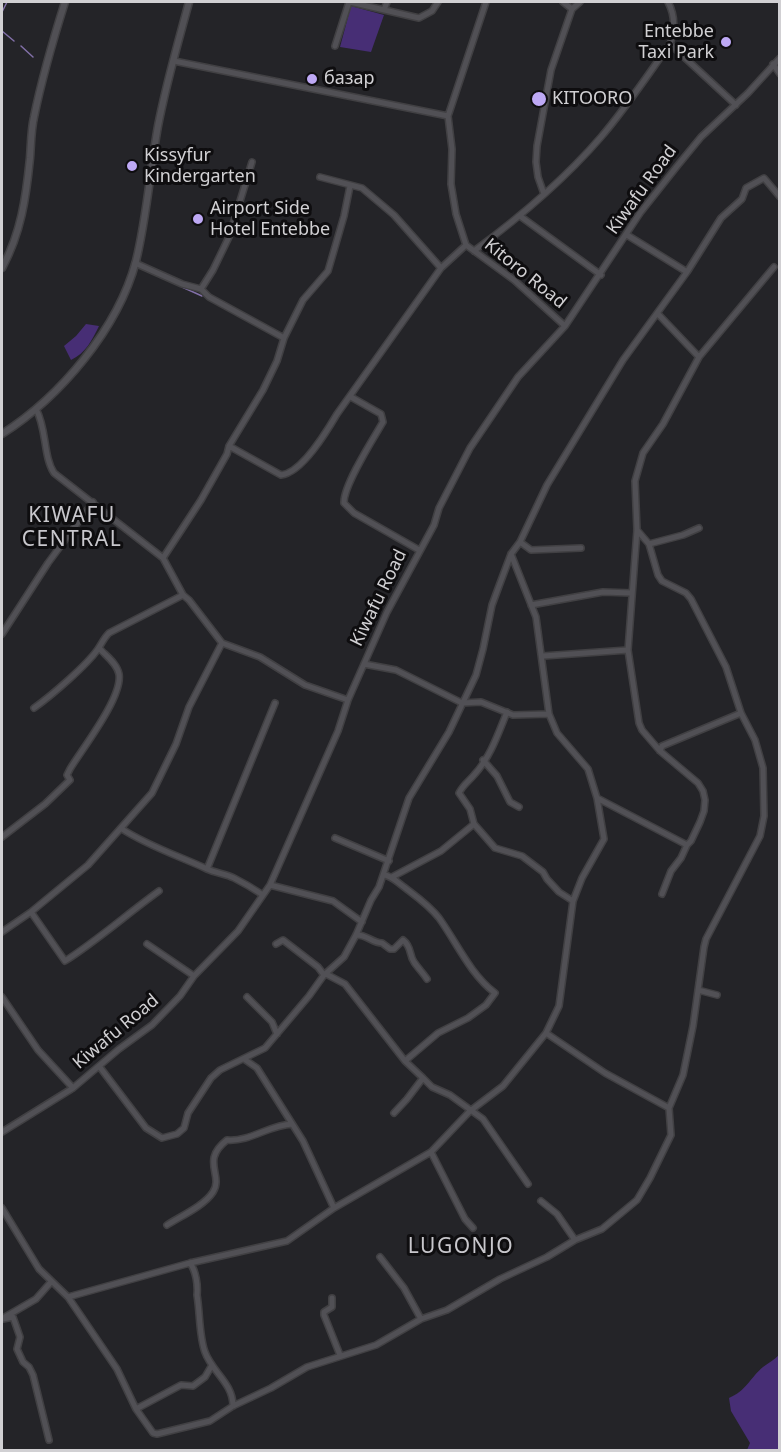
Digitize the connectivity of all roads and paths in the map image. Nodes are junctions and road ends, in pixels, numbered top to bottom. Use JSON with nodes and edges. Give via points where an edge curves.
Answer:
{"nodes":[{"id":1,"x":65,"y":2,"type":"edge"},
{"id":2,"x":189,"y":2,"type":"edge"},
{"id":3,"x":350,"y":2,"type":"edge"},
{"id":4,"x":387,"y":2,"type":"edge"},
{"id":5,"x":438,"y":2,"type":"edge"},
{"id":6,"x":486,"y":2,"type":"edge"},
{"id":7,"x":563,"y":2,"type":"edge"},
{"id":8,"x":580,"y":2,"type":"edge"},
{"id":9,"x":668,"y":2,"type":"edge"},
{"id":10,"x":572,"y":9,"type":"junction"},
{"id":11,"x":384,"y":10,"type":"junction"},
{"id":12,"x":669,"y":44,"type":"junction"},
{"id":13,"x":335,"y":46,"type":"dead end"},
{"id":14,"x":780,"y":58,"type":"edge"},
{"id":15,"x":174,"y":61,"type":"junction"},
{"id":16,"x":773,"y":64,"type":"junction"},
{"id":17,"x":780,"y":75,"type":"edge"},
{"id":18,"x":736,"y":105,"type":"junction"},
{"id":19,"x":448,"y":116,"type":"junction"},
{"id":20,"x":252,"y":162,"type":"dead end"},
{"id":21,"x":320,"y":177,"type":"dead end"},
{"id":22,"x":350,"y":186,"type":"junction"},
{"id":23,"x":544,"y":194,"type":"junction"},
{"id":24,"x":780,"y":197,"type":"edge"},
{"id":25,"x":520,"y":216,"type":"junction"},
{"id":26,"x":627,"y":235,"type":"junction"},
{"id":27,"x":466,"y":245,"type":"junction"},
{"id":28,"x":474,"y":251,"type":"junction"},
{"id":29,"x":135,"y":263,"type":"junction"},
{"id":30,"x":774,"y":267,"type":"dead end"},
{"id":31,"x":2,"y":268,"type":"edge"},
{"id":32,"x":441,"y":268,"type":"junction"},
{"id":33,"x":687,"y":273,"type":"junction"},
{"id":34,"x":601,"y":275,"type":"junction"},
{"id":35,"x":201,"y":289,"type":"junction"},
{"id":36,"x":658,"y":314,"type":"junction"},
{"id":37,"x":565,"y":326,"type":"junction"},
{"id":38,"x":284,"y":338,"type":"junction"},
{"id":39,"x":699,"y":357,"type":"junction"},
{"id":40,"x":351,"y":397,"type":"junction"},
{"id":41,"x":36,"y":409,"type":"junction"},
{"id":42,"x":2,"y":434,"type":"edge"},
{"id":43,"x":229,"y":446,"type":"junction"},
{"id":44,"x":93,"y":502,"type":"junction"},
{"id":45,"x":699,"y":528,"type":"dead end"},
{"id":46,"x":637,"y":530,"type":"junction"},
{"id":47,"x":520,"y":542,"type":"junction"},
{"id":48,"x":649,"y":544,"type":"junction"},
{"id":49,"x":581,"y":548,"type":"dead end"},
{"id":50,"x":419,"y":550,"type":"junction"},
{"id":51,"x":511,"y":554,"type":"junction"},
{"id":52,"x":164,"y":558,"type":"junction"},
{"id":53,"x":632,"y":592,"type":"junction"},
{"id":54,"x":183,"y":595,"type":"junction"},
{"id":55,"x":531,"y":605,"type":"junction"},
{"id":56,"x":2,"y":634,"type":"edge"},
{"id":57,"x":222,"y":643,"type":"junction"},
{"id":58,"x":99,"y":648,"type":"junction"},
{"id":59,"x":628,"y":650,"type":"junction"},
{"id":60,"x":543,"y":656,"type":"junction"},
{"id":61,"x":364,"y":664,"type":"junction"},
{"id":62,"x":348,"y":700,"type":"junction"},
{"id":63,"x":275,"y":703,"type":"dead end"},
{"id":64,"x":462,"y":703,"type":"junction"},
{"id":65,"x":34,"y":708,"type":"dead end"},
{"id":66,"x":507,"y":712,"type":"junction"},
{"id":67,"x":741,"y":713,"type":"junction"},
{"id":68,"x":549,"y":714,"type":"junction"},
{"id":69,"x":660,"y":751,"type":"junction"},
{"id":70,"x":483,"y":760,"type":"junction"},
{"id":71,"x":597,"y":798,"type":"junction"},
{"id":72,"x":519,"y":807,"type":"dead end"},
{"id":73,"x":474,"y":824,"type":"junction"},
{"id":74,"x":122,"y":829,"type":"junction"},
{"id":75,"x":2,"y":837,"type":"edge"},
{"id":76,"x":335,"y":838,"type":"dead end"},
{"id":77,"x":687,"y":845,"type":"junction"},
{"id":78,"x":389,"y":861,"type":"junction"},
{"id":79,"x":207,"y":869,"type":"junction"},
{"id":80,"x":385,"y":875,"type":"junction"},
{"id":81,"x":392,"y":877,"type":"junction"},
{"id":82,"x":270,"y":885,"type":"junction"},
{"id":83,"x":159,"y":891,"type":"dead end"},
{"id":84,"x":662,"y":894,"type":"dead end"},
{"id":85,"x":263,"y":895,"type":"junction"},
{"id":86,"x":573,"y":901,"type":"junction"},
{"id":87,"x":31,"y":912,"type":"junction"},
{"id":88,"x":362,"y":922,"type":"junction"},
{"id":89,"x":2,"y":932,"type":"edge"},
{"id":90,"x":356,"y":935,"type":"junction"},
{"id":91,"x":147,"y":944,"type":"dead end"},
{"id":92,"x":276,"y":944,"type":"dead end"},
{"id":93,"x":325,"y":975,"type":"junction"},
{"id":94,"x":194,"y":976,"type":"junction"},
{"id":95,"x":428,"y":979,"type":"dead end"},
{"id":96,"x":698,"y":990,"type":"junction"},
{"id":97,"x":717,"y":995,"type":"dead end"},
{"id":98,"x":2,"y":997,"type":"edge"},
{"id":99,"x":247,"y":997,"type":"dead end"},
{"id":100,"x":546,"y":1033,"type":"junction"},
{"id":101,"x":277,"y":1034,"type":"junction"},
{"id":102,"x":244,"y":1059,"type":"junction"},
{"id":103,"x":405,"y":1061,"type":"junction"},
{"id":104,"x":99,"y":1066,"type":"junction"},
{"id":105,"x":423,"y":1078,"type":"junction"},
{"id":106,"x":73,"y":1088,"type":"junction"},
{"id":107,"x":669,"y":1108,"type":"junction"},
{"id":108,"x":470,"y":1111,"type":"junction"},
{"id":109,"x":394,"y":1113,"type":"dead end"},
{"id":110,"x":292,"y":1124,"type":"junction"},
{"id":111,"x":2,"y":1132,"type":"edge"},
{"id":112,"x":431,"y":1152,"type":"junction"},
{"id":113,"x":528,"y":1184,"type":"dead end"},
{"id":114,"x":540,"y":1201,"type":"dead end"},
{"id":115,"x":2,"y":1208,"type":"edge"},
{"id":116,"x":334,"y":1208,"type":"junction"},
{"id":117,"x":167,"y":1225,"type":"dead end"},
{"id":118,"x":473,"y":1228,"type":"dead end"},
{"id":119,"x":574,"y":1240,"type":"junction"},
{"id":120,"x":380,"y":1257,"type":"dead end"},
{"id":121,"x":190,"y":1263,"type":"junction"},
{"id":122,"x":51,"y":1282,"type":"junction"},
{"id":123,"x":68,"y":1297,"type":"junction"},
{"id":124,"x":332,"y":1298,"type":"dead end"},
{"id":125,"x":2,"y":1319,"type":"edge"},
{"id":126,"x":421,"y":1319,"type":"junction"},
{"id":127,"x":340,"y":1355,"type":"junction"},
{"id":128,"x":212,"y":1365,"type":"junction"},
{"id":129,"x":233,"y":1406,"type":"junction"},
{"id":130,"x":136,"y":1409,"type":"junction"},
{"id":131,"x":49,"y":1440,"type":"dead end"}],
"edges":[{"from":1,"to":31,"type":"street","via":[[33,118],[21,223]]},
{"from":2,"to":15,"type":"street"},
{"from":3,"to":11,"type":"street"},
{"from":3,"to":13,"type":"street"},
{"from":4,"to":11,"type":"street"},
{"from":5,"to":11,"type":"street","via":[[432,11],[419,18]]},
{"from":6,"to":19,"type":"street","name":"Kitoro Road"},
{"from":7,"to":10,"type":"street"},
{"from":8,"to":10,"type":"street"},
{"from":9,"to":12,"type":"street","via":[[674,21]]},
{"from":10,"to":23,"type":"street","via":[[551,70],[537,146],[538,177]]},
{"from":12,"to":18,"type":"street"},
{"from":12,"to":23,"type":"street","via":[[600,138]]},
{"from":14,"to":16,"type":"street","name":"Kiwafu Road"},
{"from":15,"to":19,"type":"street"},
{"from":15,"to":29,"type":"street"},
{"from":16,"to":17,"type":"street"},
{"from":16,"to":18,"type":"street","name":"Kiwafu Road"},
{"from":18,"to":26,"type":"street","name":"Kiwafu Road","via":[[701,136]]},
{"from":19,"to":27,"type":"street","name":"Kitoro Road","via":[[451,184]]},
{"from":20,"to":35,"type":"street","via":[[229,237]]},
{"from":21,"to":22,"type":"street"},
{"from":22,"to":32,"type":"street","via":[[362,188],[394,215]]},
{"from":22,"to":38,"type":"street","via":[[328,271],[303,300]]},
{"from":23,"to":25,"type":"street"},
{"from":24,"to":33,"type":"street","via":[[764,178],[752,183],[721,219]]},
{"from":25,"to":28,"type":"street"},
{"from":25,"to":34,"type":"street"},
{"from":26,"to":33,"type":"street"},
{"from":26,"to":34,"type":"street","name":"Kiwafu Road"},
{"from":27,"to":28,"type":"street","name":"Kitoro Road"},
{"from":27,"to":32,"type":"street"},
{"from":28,"to":37,"type":"street","name":"Kitoro Road","via":[[514,280]]},
{"from":29,"to":35,"type":"street"},
{"from":29,"to":41,"type":"street","via":[[121,300],[101,334],[70,375]]},
{"from":30,"to":39,"type":"street"},
{"from":32,"to":40,"type":"street"},
{"from":33,"to":36,"type":"street"},
{"from":34,"to":37,"type":"street","name":"Kiwafu Road"},
{"from":35,"to":38,"type":"street"},
{"from":36,"to":39,"type":"street"},
{"from":36,"to":47,"type":"street","via":[[591,411]]},
{"from":37,"to":50,"type":"street","name":"Kiwafu Road","via":[[518,377],[494,411]]},
{"from":38,"to":43,"type":"street","via":[[263,390]]},
{"from":39,"to":46,"type":"street","via":[[643,453],[635,481]]},
{"from":40,"to":43,"type":"street","via":[[322,439],[286,474],[281,475]]},
{"from":40,"to":50,"type":"street","via":[[381,414],[383,422],[350,484],[344,498],[346,508]]},
{"from":41,"to":42,"type":"street"},
{"from":41,"to":44,"type":"street","via":[[52,469]]},
{"from":43,"to":52,"type":"street","via":[[206,492]]},
{"from":44,"to":52,"type":"street"},
{"from":44,"to":56,"type":"street"},
{"from":45,"to":48,"type":"street"},
{"from":46,"to":48,"type":"street"},
{"from":46,"to":53,"type":"street"},
{"from":47,"to":49,"type":"street","via":[[531,550]]},
{"from":47,"to":51,"type":"street"},
{"from":48,"to":67,"type":"street","via":[[662,581],[691,599],[726,667]]},
{"from":50,"to":61,"type":"street","name":"Kiwafu Road"},
{"from":51,"to":55,"type":"street"},
{"from":51,"to":64,"type":"street","via":[[492,604],[476,675]]},
{"from":52,"to":54,"type":"street"},
{"from":53,"to":55,"type":"street","via":[[603,592]]},
{"from":53,"to":59,"type":"street"},
{"from":54,"to":57,"type":"street"},
{"from":54,"to":58,"type":"street","via":[[109,633]]},
{"from":55,"to":60,"type":"street"},
{"from":57,"to":62,"type":"street","via":[[260,657],[305,686]]},
{"from":57,"to":74,"type":"street","via":[[152,793]]},
{"from":58,"to":65,"type":"street"},
{"from":58,"to":75,"type":"street","via":[[119,672],[119,682],[106,711],[70,769],[70,780]]},
{"from":59,"to":60,"type":"street"},
{"from":59,"to":69,"type":"street","via":[[639,723]]},
{"from":60,"to":68,"type":"street"},
{"from":61,"to":62,"type":"street","name":"Kiwafu Road"},
{"from":61,"to":64,"type":"street","via":[[396,670]]},
{"from":62,"to":82,"type":"street","name":"Kiwafu Road"},
{"from":63,"to":79,"type":"street"},
{"from":64,"to":66,"type":"street","via":[[481,702]]},
{"from":64,"to":78,"type":"street","via":[[409,798]]},
{"from":66,"to":68,"type":"street"},
{"from":66,"to":70,"type":"street"},
{"from":67,"to":69,"type":"street","via":[[662,746]]},
{"from":67,"to":96,"type":"street","via":[[763,768],[763,828],[706,939]]},
{"from":68,"to":71,"type":"street","via":[[557,734],[588,769]]},
{"from":69,"to":77,"type":"street","via":[[703,791],[704,811]]},
{"from":70,"to":72,"type":"street","via":[[497,776],[510,802]]},
{"from":70,"to":73,"type":"street","via":[[459,793],[470,808]]},
{"from":71,"to":77,"type":"street"},
{"from":71,"to":86,"type":"street","via":[[604,839]]},
{"from":73,"to":81,"type":"street","via":[[441,851]]},
{"from":73,"to":86,"type":"street","via":[[495,848],[522,856]]},
{"from":74,"to":79,"type":"street","via":[[138,840]]},
{"from":74,"to":87,"type":"street","via":[[87,865]]},
{"from":76,"to":78,"type":"street"},
{"from":77,"to":84,"type":"street"},
{"from":78,"to":80,"type":"street"},
{"from":79,"to":85,"type":"street","via":[[233,877]]},
{"from":80,"to":81,"type":"street"},
{"from":80,"to":88,"type":"street"},
{"from":81,"to":103,"type":"street","via":[[423,900],[485,986],[495,993],[486,1005],[438,1033]]},
{"from":82,"to":85,"type":"street","name":"Kiwafu Road"},
{"from":82,"to":88,"type":"street","via":[[333,901]]},
{"from":83,"to":87,"type":"street","via":[[65,961]]},
{"from":85,"to":94,"type":"street","name":"Kiwafu Road","via":[[238,931]]},
{"from":86,"to":100,"type":"street","via":[[559,1006]]},
{"from":87,"to":89,"type":"street"},
{"from":88,"to":90,"type":"street"},
{"from":90,"to":93,"type":"street","via":[[344,957]]},
{"from":90,"to":95,"type":"street","via":[[390,949],[406,941],[412,960]]},
{"from":91,"to":94,"type":"street"},
{"from":92,"to":93,"type":"street","via":[[284,940]]},
{"from":93,"to":101,"type":"street"},
{"from":93,"to":103,"type":"street","via":[[345,984]]},
{"from":94,"to":104,"type":"street","name":"Kiwafu Road","via":[[152,1025]]},
{"from":96,"to":97,"type":"street"},
{"from":96,"to":107,"type":"street","via":[[682,1075]]},
{"from":98,"to":106,"type":"street","via":[[38,1050]]},
{"from":99,"to":101,"type":"street","via":[[272,1022]]},
{"from":100,"to":107,"type":"street","via":[[605,1073]]},
{"from":100,"to":108,"type":"street","via":[[503,1086]]},
{"from":101,"to":102,"type":"street","via":[[265,1048]]},
{"from":102,"to":104,"type":"street","via":[[211,1078],[188,1113],[184,1128],[162,1137],[146,1128]]},
{"from":102,"to":110,"type":"street","via":[[257,1068]]},
{"from":103,"to":105,"type":"street"},
{"from":104,"to":106,"type":"street","name":"Kiwafu Road"},
{"from":105,"to":108,"type":"street"},
{"from":105,"to":109,"type":"street"},
{"from":106,"to":111,"type":"street","name":"Kiwafu Road"},
{"from":107,"to":119,"type":"street","via":[[671,1135],[637,1200],[602,1228]]},
{"from":108,"to":112,"type":"street"},
{"from":108,"to":113,"type":"street","via":[[483,1119]]},
{"from":110,"to":116,"type":"street"},
{"from":110,"to":117,"type":"street","via":[[240,1141],[227,1140],[219,1146],[214,1156],[213,1192]]},
{"from":112,"to":116,"type":"street"},
{"from":112,"to":118,"type":"street"},
{"from":114,"to":119,"type":"street","via":[[557,1214]]},
{"from":115,"to":122,"type":"street","via":[[28,1254]]},
{"from":116,"to":121,"type":"street","via":[[287,1241]]},
{"from":119,"to":126,"type":"street","via":[[447,1310]]},
{"from":120,"to":126,"type":"street"},
{"from":121,"to":123,"type":"street"},
{"from":121,"to":128,"type":"street","via":[[198,1286],[204,1349]]},
{"from":122,"to":123,"type":"street"},
{"from":122,"to":125,"type":"street","via":[[36,1299]]},
{"from":123,"to":130,"type":"street","via":[[117,1369]]},
{"from":124,"to":127,"type":"street","via":[[332,1307],[324,1315]]},
{"from":125,"to":131,"type":"street","via":[[13,1317],[20,1337],[17,1349],[33,1375]]},
{"from":126,"to":127,"type":"street","via":[[376,1345]]},
{"from":127,"to":129,"type":"street","via":[[296,1372]]},
{"from":128,"to":129,"type":"street","via":[[231,1392]]},
{"from":128,"to":130,"type":"street","via":[[193,1386],[181,1385]]},
{"from":129,"to":130,"type":"street","via":[[210,1421],[157,1434]]}]}
